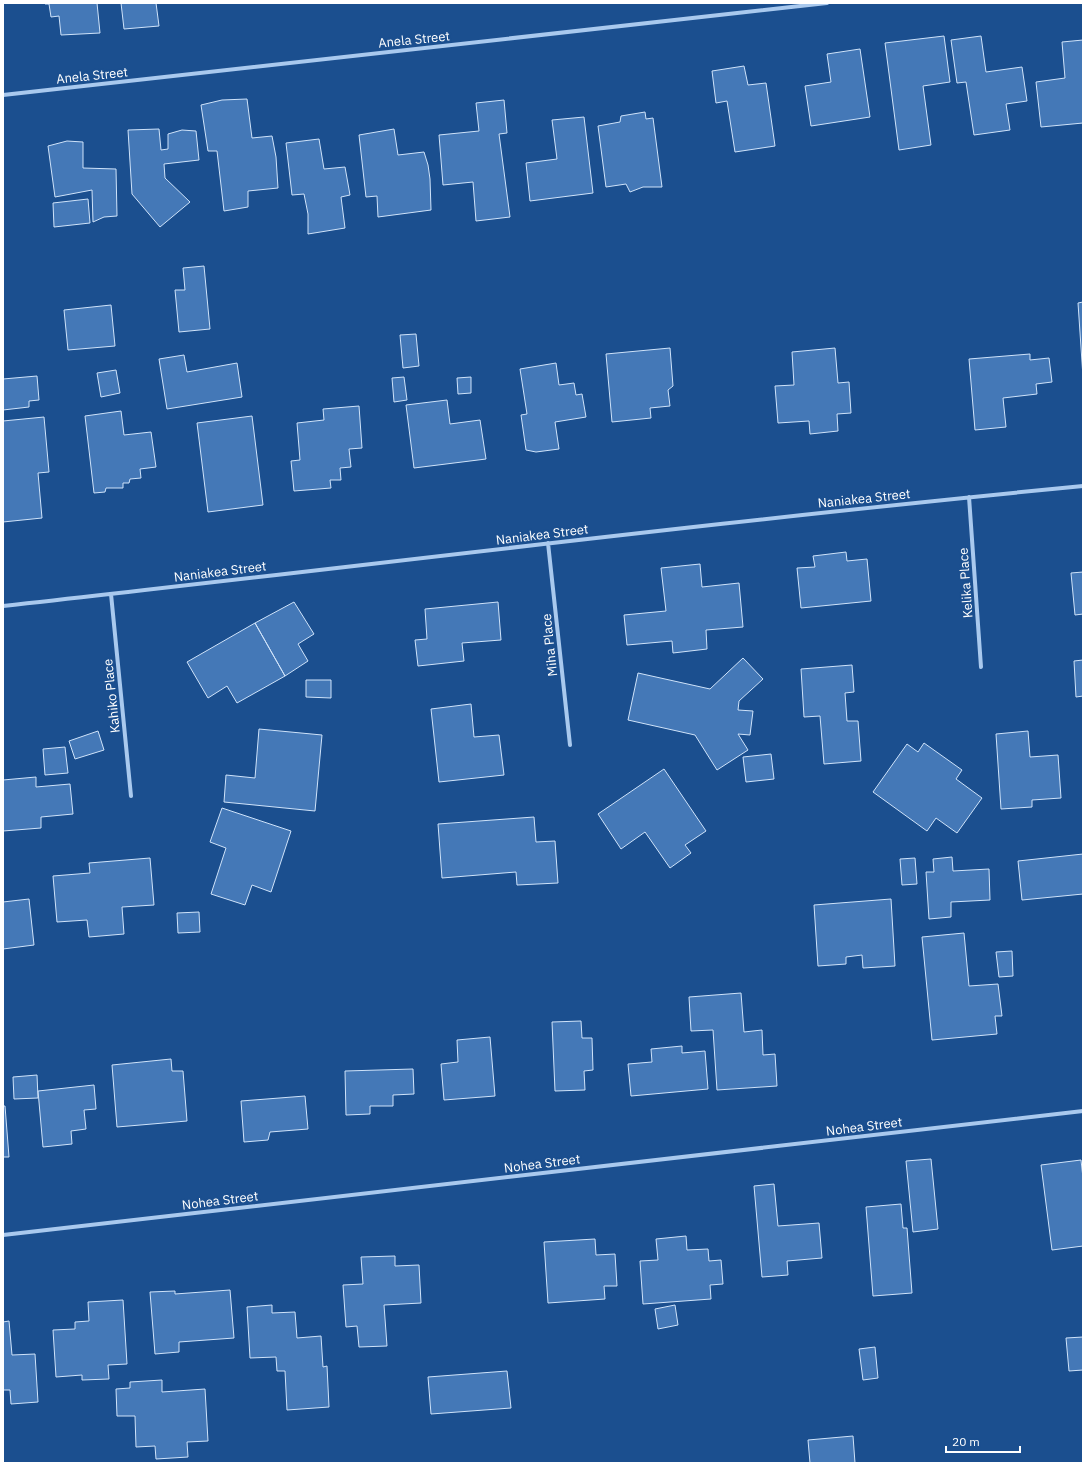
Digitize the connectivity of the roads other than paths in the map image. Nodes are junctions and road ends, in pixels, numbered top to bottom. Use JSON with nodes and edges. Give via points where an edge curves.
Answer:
{"nodes":[{"id":1,"x":827,"y":3,"type":"edge"},
{"id":2,"x":3,"y":95,"type":"edge"},
{"id":3,"x":1083,"y":486,"type":"edge"},
{"id":4,"x":969,"y":497,"type":"junction"},
{"id":5,"x":548,"y":543,"type":"junction"},
{"id":6,"x":111,"y":594,"type":"junction"},
{"id":7,"x":3,"y":606,"type":"edge"},
{"id":8,"x":981,"y":667,"type":"dead end"},
{"id":9,"x":570,"y":745,"type":"dead end"},
{"id":10,"x":132,"y":796,"type":"dead end"},
{"id":11,"x":1083,"y":1111,"type":"edge"},
{"id":12,"x":3,"y":1235,"type":"edge"}],
"edges":[{"from":1,"to":2,"type":"street","name":"Anela Street"},
{"from":3,"to":4,"type":"street","name":"Naniakea Street"},
{"from":4,"to":5,"type":"street","name":"Naniakea Street"},
{"from":4,"to":8,"type":"street","name":"Kelika Place"},
{"from":5,"to":6,"type":"street","name":"Naniakea Street"},
{"from":5,"to":9,"type":"street","name":"Miha Place"},
{"from":6,"to":7,"type":"street","name":"Naniakea Street"},
{"from":6,"to":10,"type":"street","name":"Kahiko Place"},
{"from":11,"to":12,"type":"street","name":"Nohea Street"}]}
